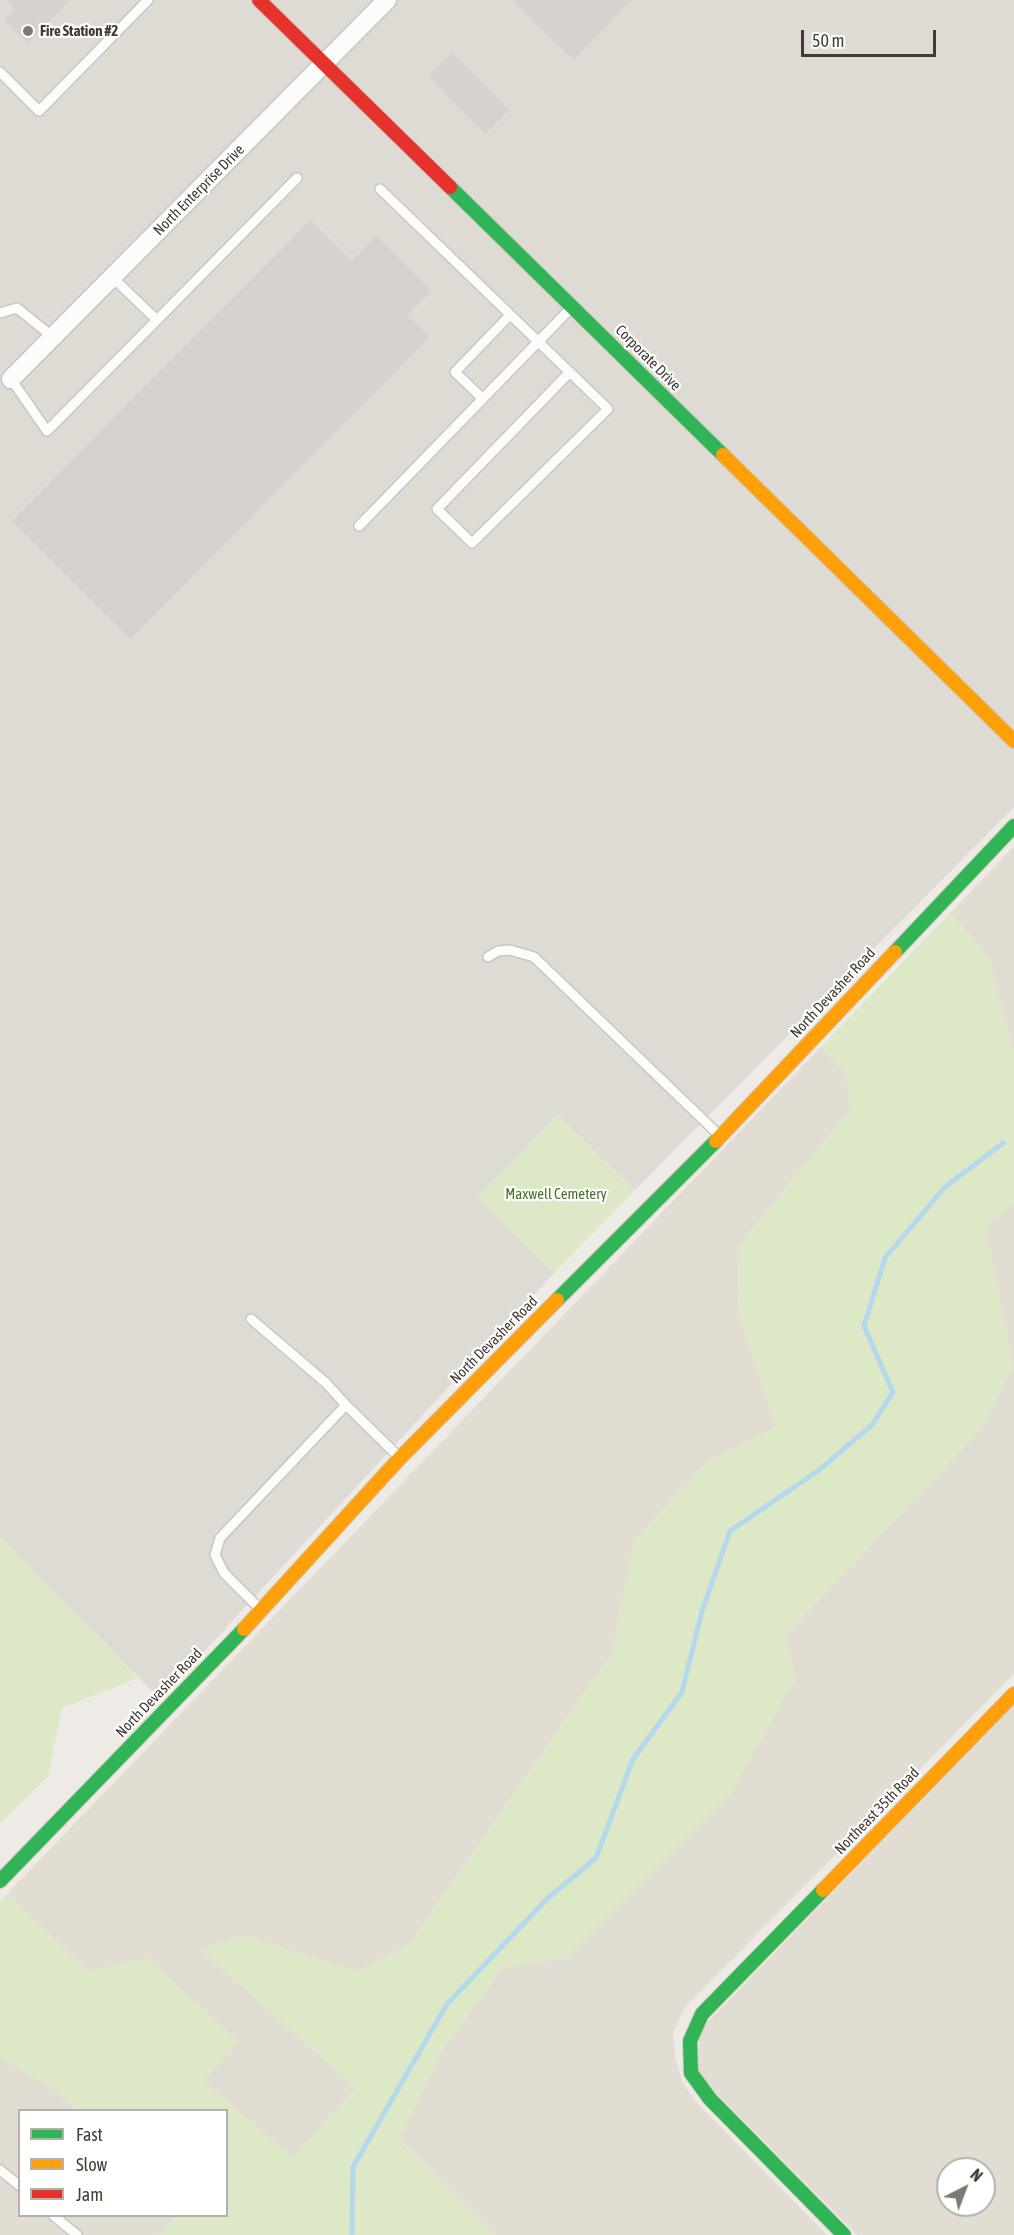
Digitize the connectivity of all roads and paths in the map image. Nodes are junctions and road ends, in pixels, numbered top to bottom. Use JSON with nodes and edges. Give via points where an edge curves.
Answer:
{"nodes":[{"id":1,"x":148,"y":0,"type":"edge"},
{"id":2,"x":259,"y":0,"type":"edge"},
{"id":3,"x":387,"y":0,"type":"edge"},
{"id":4,"x":324,"y":64,"type":"junction"},
{"id":5,"x":0,"y":72,"type":"edge"},
{"id":6,"x":297,"y":178,"type":"dead end"},
{"id":7,"x":380,"y":189,"type":"dead end"},
{"id":8,"x":112,"y":277,"type":"junction"},
{"id":9,"x":572,"y":307,"type":"junction"},
{"id":10,"x":0,"y":313,"type":"edge"},
{"id":11,"x":510,"y":315,"type":"junction"},
{"id":12,"x":157,"y":320,"type":"junction"},
{"id":13,"x":53,"y":337,"type":"junction"},
{"id":14,"x":538,"y":342,"type":"junction"},
{"id":15,"x":570,"y":372,"type":"junction"},
{"id":16,"x":11,"y":379,"type":"joint"},
{"id":17,"x":483,"y":399,"type":"junction"},
{"id":18,"x":359,"y":526,"type":"dead end"},
{"id":19,"x":1014,"y":741,"type":"edge"},
{"id":20,"x":1014,"y":826,"type":"edge"},
{"id":21,"x":488,"y":957,"type":"dead end"},
{"id":22,"x":720,"y":1137,"type":"junction"},
{"id":23,"x":251,"y":1318,"type":"dead end"},
{"id":24,"x":346,"y":1405,"type":"junction"},
{"id":25,"x":400,"y":1458,"type":"junction"},
{"id":26,"x":262,"y":1610,"type":"junction"},
{"id":27,"x":1014,"y":1694,"type":"edge"},
{"id":28,"x":0,"y":1881,"type":"edge"},
{"id":29,"x":0,"y":2170,"type":"edge"},
{"id":30,"x":18,"y":2184,"type":"edge"},
{"id":31,"x":55,"y":2217,"type":"edge"},
{"id":32,"x":77,"y":2235,"type":"edge"},
{"id":33,"x":844,"y":2235,"type":"edge"}],
"edges":[{"from":1,"to":5,"type":"lane","via":[[39,111]]},
{"from":2,"to":4,"type":"street","name":"Corporate Drive"},
{"from":3,"to":4,"type":"street","name":"North Enterprise Drive"},
{"from":4,"to":8,"type":"street","name":"North Enterprise Drive"},
{"from":4,"to":9,"type":"street","name":"Corporate Drive"},
{"from":6,"to":12,"type":"lane"},
{"from":7,"to":11,"type":"lane"},
{"from":8,"to":12,"type":"lane"},
{"from":8,"to":13,"type":"street","name":"North Enterprise Drive"},
{"from":9,"to":14,"type":"lane"},
{"from":9,"to":19,"type":"street","name":"Corporate Drive"},
{"from":10,"to":13,"type":"lane","via":[[17,308]]},
{"from":11,"to":14,"type":"lane"},
{"from":11,"to":17,"type":"lane","via":[[455,372]]},
{"from":12,"to":16,"type":"lane","via":[[46,431]]},
{"from":13,"to":16,"type":"street","name":"North Enterprise Drive"},
{"from":14,"to":15,"type":"lane"},
{"from":14,"to":17,"type":"lane"},
{"from":15,"to":15,"type":"lane","via":[[608,409],[472,543],[437,509]]},
{"from":17,"to":18,"type":"lane"},
{"from":20,"to":22,"type":"street","name":"North Devasher Road"},
{"from":21,"to":22,"type":"lane","via":[[510,950],[534,957]]},
{"from":22,"to":25,"type":"street","name":"North Devasher Road"},
{"from":23,"to":24,"type":"lane"},
{"from":24,"to":25,"type":"lane"},
{"from":24,"to":26,"type":"lane","via":[[220,1538],[215,1555],[224,1574]]},
{"from":25,"to":26,"type":"street","name":"North Devasher Road"},
{"from":26,"to":28,"type":"street","name":"North Devasher Road"},
{"from":27,"to":33,"type":"street","name":"Northeast 35th Road","via":[[702,2014],[690,2041],[691,2073],[738,2130]]},
{"from":29,"to":30,"type":"lane"},
{"from":31,"to":32,"type":"lane"}]}
